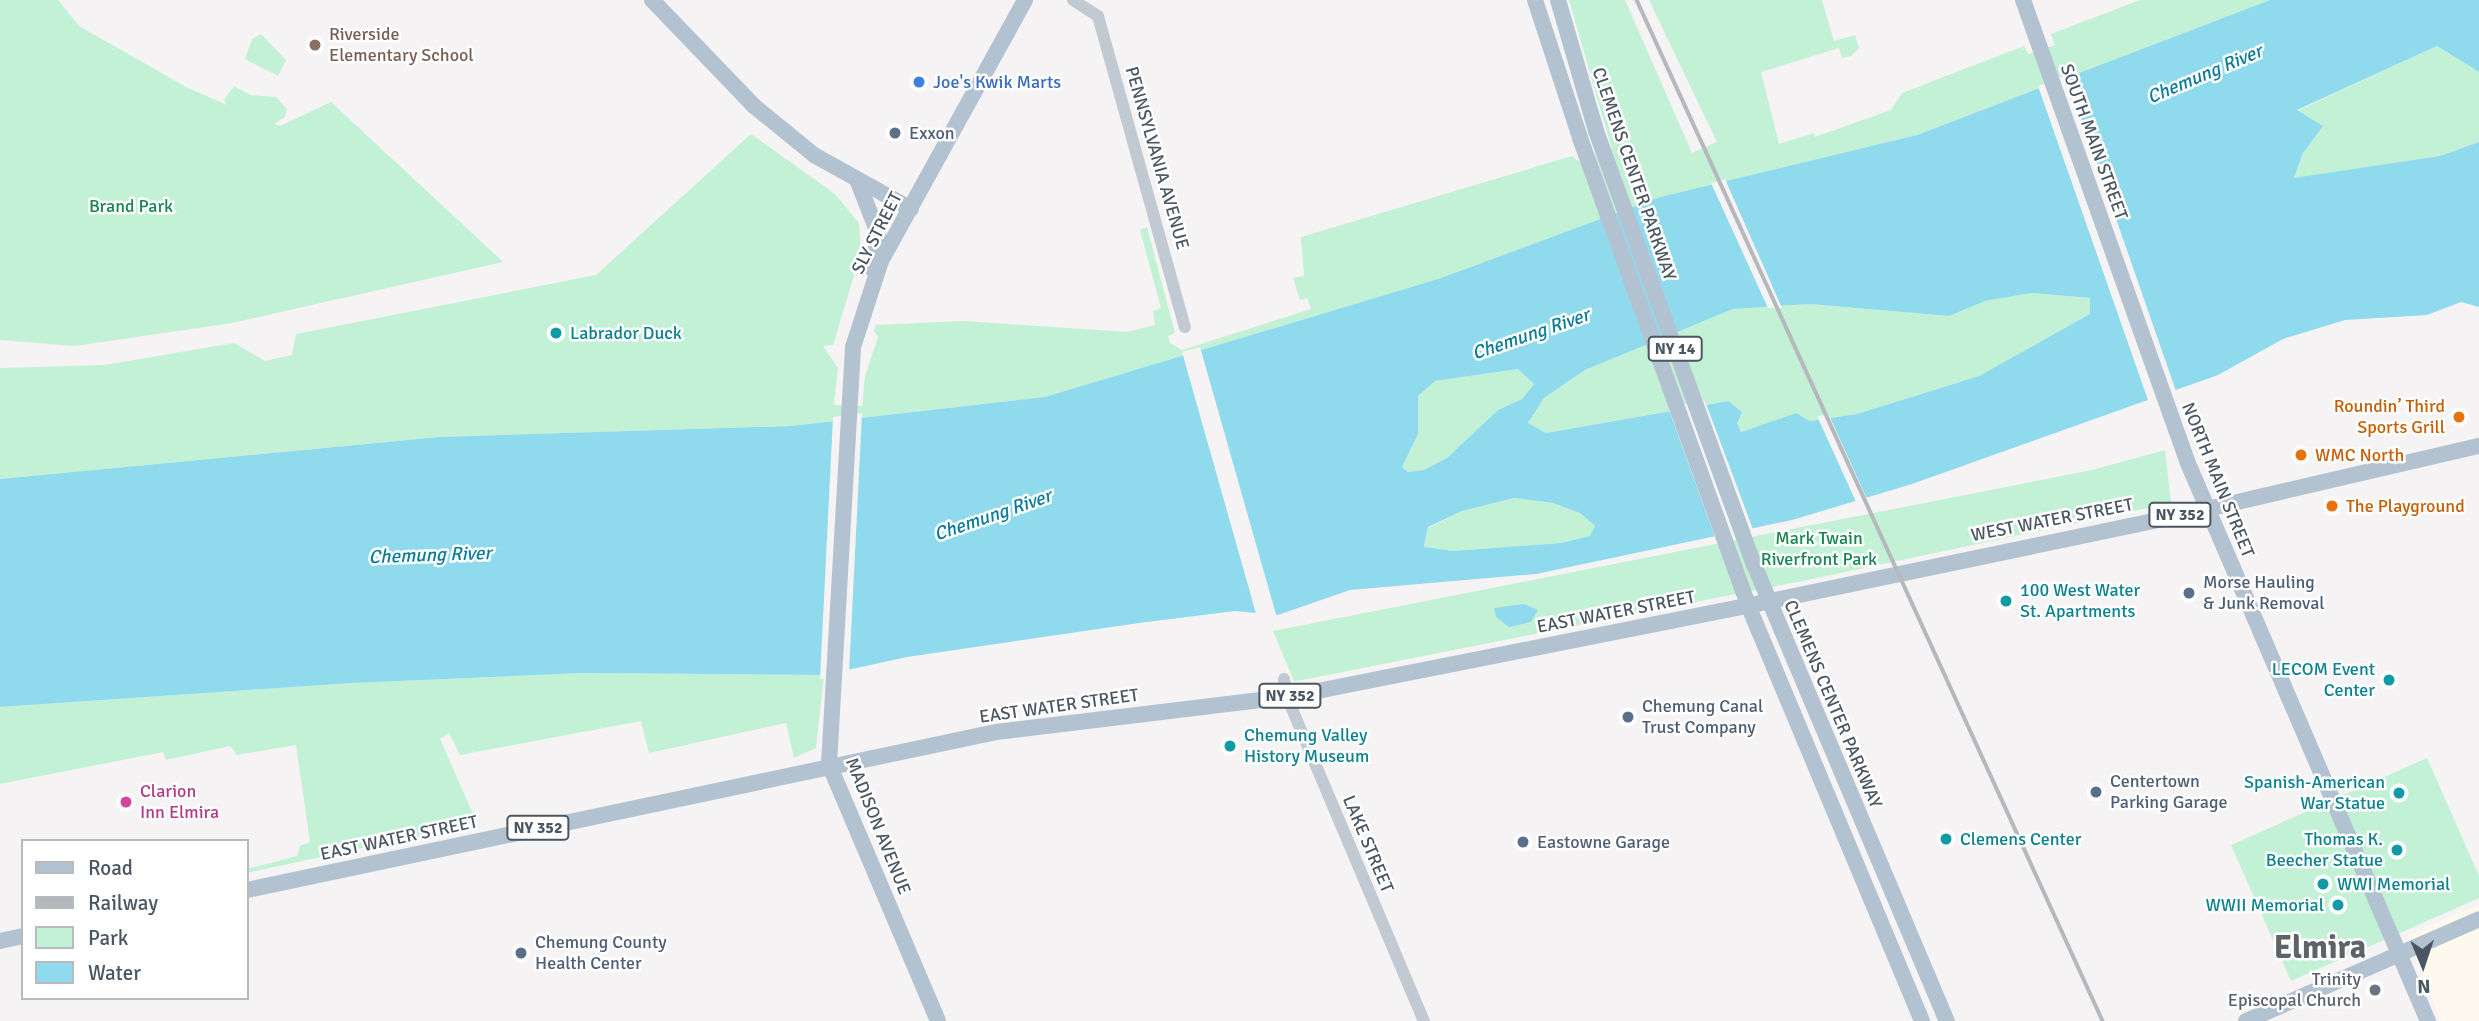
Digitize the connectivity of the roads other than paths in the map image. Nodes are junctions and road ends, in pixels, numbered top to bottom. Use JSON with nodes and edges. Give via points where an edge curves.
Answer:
{"nodes":[{"id":1,"x":653,"y":0,"type":"edge"},
{"id":2,"x":1025,"y":0,"type":"edge"},
{"id":3,"x":1073,"y":0,"type":"edge"},
{"id":4,"x":1535,"y":0,"type":"edge"},
{"id":5,"x":1558,"y":0,"type":"edge"},
{"id":6,"x":2023,"y":0,"type":"edge"},
{"id":7,"x":1084,"y":3,"type":"edge"},
{"id":8,"x":858,"y":182,"type":"junction"},
{"id":9,"x":911,"y":209,"type":"junction"},
{"id":10,"x":873,"y":279,"type":"junction"},
{"id":11,"x":2128,"y":297,"type":"joint"},
{"id":12,"x":1185,"y":327,"type":"dead end"},
{"id":13,"x":2479,"y":446,"type":"edge"},
{"id":14,"x":2207,"y":509,"type":"junction"},
{"id":15,"x":844,"y":510,"type":"joint"},
{"id":16,"x":1879,"y":577,"type":"joint"},
{"id":17,"x":1768,"y":601,"type":"junction"},
{"id":18,"x":1748,"y":605,"type":"junction"},
{"id":19,"x":1284,"y":679,"type":"dead end"},
{"id":20,"x":1287,"y":697,"type":"junction"},
{"id":21,"x":829,"y":764,"type":"junction"},
{"id":22,"x":248,"y":890,"type":"edge"},
{"id":23,"x":2479,"y":919,"type":"edge"},
{"id":24,"x":21,"y":936,"type":"edge"},
{"id":25,"x":0,"y":941,"type":"edge"},
{"id":26,"x":2399,"y":954,"type":"junction"},
{"id":27,"x":938,"y":1021,"type":"edge"},
{"id":28,"x":1424,"y":1021,"type":"edge"},
{"id":29,"x":1922,"y":1021,"type":"edge"},
{"id":30,"x":1947,"y":1021,"type":"edge"},
{"id":31,"x":2246,"y":1021,"type":"edge"},
{"id":32,"x":2428,"y":1021,"type":"edge"}],
"edges":[{"from":1,"to":8,"type":"main road","via":[[754,106],[814,155]]},
{"from":2,"to":9,"type":"main road","name":"SLY STREET"},
{"from":3,"to":7,"type":"street","name":"PENNSYLVANIA AVENUE"},
{"from":4,"to":18,"type":"main road","name":"CLEMENS CENTER PARKWAY","number":"NY 14"},
{"from":5,"to":17,"type":"main road","name":"CLEMENS CENTER PARKWAY","number":"NY 14","via":[[1596,131]]},
{"from":6,"to":11,"type":"main road","name":"SOUTH MAIN STREET"},
{"from":7,"to":12,"type":"street","name":"PENNSYLVANIA AVENUE","via":[[1098,16],[1108,45]]},
{"from":8,"to":9,"type":"main road"},
{"from":8,"to":10,"type":"main road","via":[[878,233]]},
{"from":9,"to":10,"type":"main road","name":"SLY STREET"},
{"from":10,"to":15,"type":"main road","name":"SLY STREET","via":[[853,347]]},
{"from":11,"to":14,"type":"main road","name":"NORTH MAIN STREET"},
{"from":13,"to":14,"type":"main road","name":"WEST WATER STREET","number":"NY 352"},
{"from":14,"to":16,"type":"main road","name":"WEST WATER STREET","number":"NY 352"},
{"from":14,"to":26,"type":"main road","name":"NORTH MAIN STREET"},
{"from":15,"to":21,"type":"main road","name":"MADISON AVENUE"},
{"from":16,"to":17,"type":"main road","name":"EAST WATER STREET","number":"NY 352"},
{"from":17,"to":18,"type":"main road","name":"EAST WATER STREET","number":"NY 352"},
{"from":17,"to":30,"type":"main road","name":"CLEMENS CENTER PARKWAY","number":"NY 14"},
{"from":18,"to":20,"type":"main road","name":"EAST WATER STREET","number":"NY 352"},
{"from":18,"to":29,"type":"main road","name":"CLEMENS CENTER PARKWAY","number":"NY 14"},
{"from":19,"to":20,"type":"street","name":"LAKE STREET"},
{"from":20,"to":21,"type":"main road","name":"EAST WATER STREET","number":"NY 352","via":[[996,732]]},
{"from":20,"to":28,"type":"street","name":"LAKE STREET"},
{"from":21,"to":22,"type":"main road","name":"EAST WATER STREET","number":"NY 352"},
{"from":21,"to":27,"type":"main road","name":"MADISON AVENUE"},
{"from":23,"to":26,"type":"main road"},
{"from":24,"to":25,"type":"main road"},
{"from":26,"to":31,"type":"main road"},
{"from":26,"to":32,"type":"main road","name":"NORTH MAIN STREET"}]}
